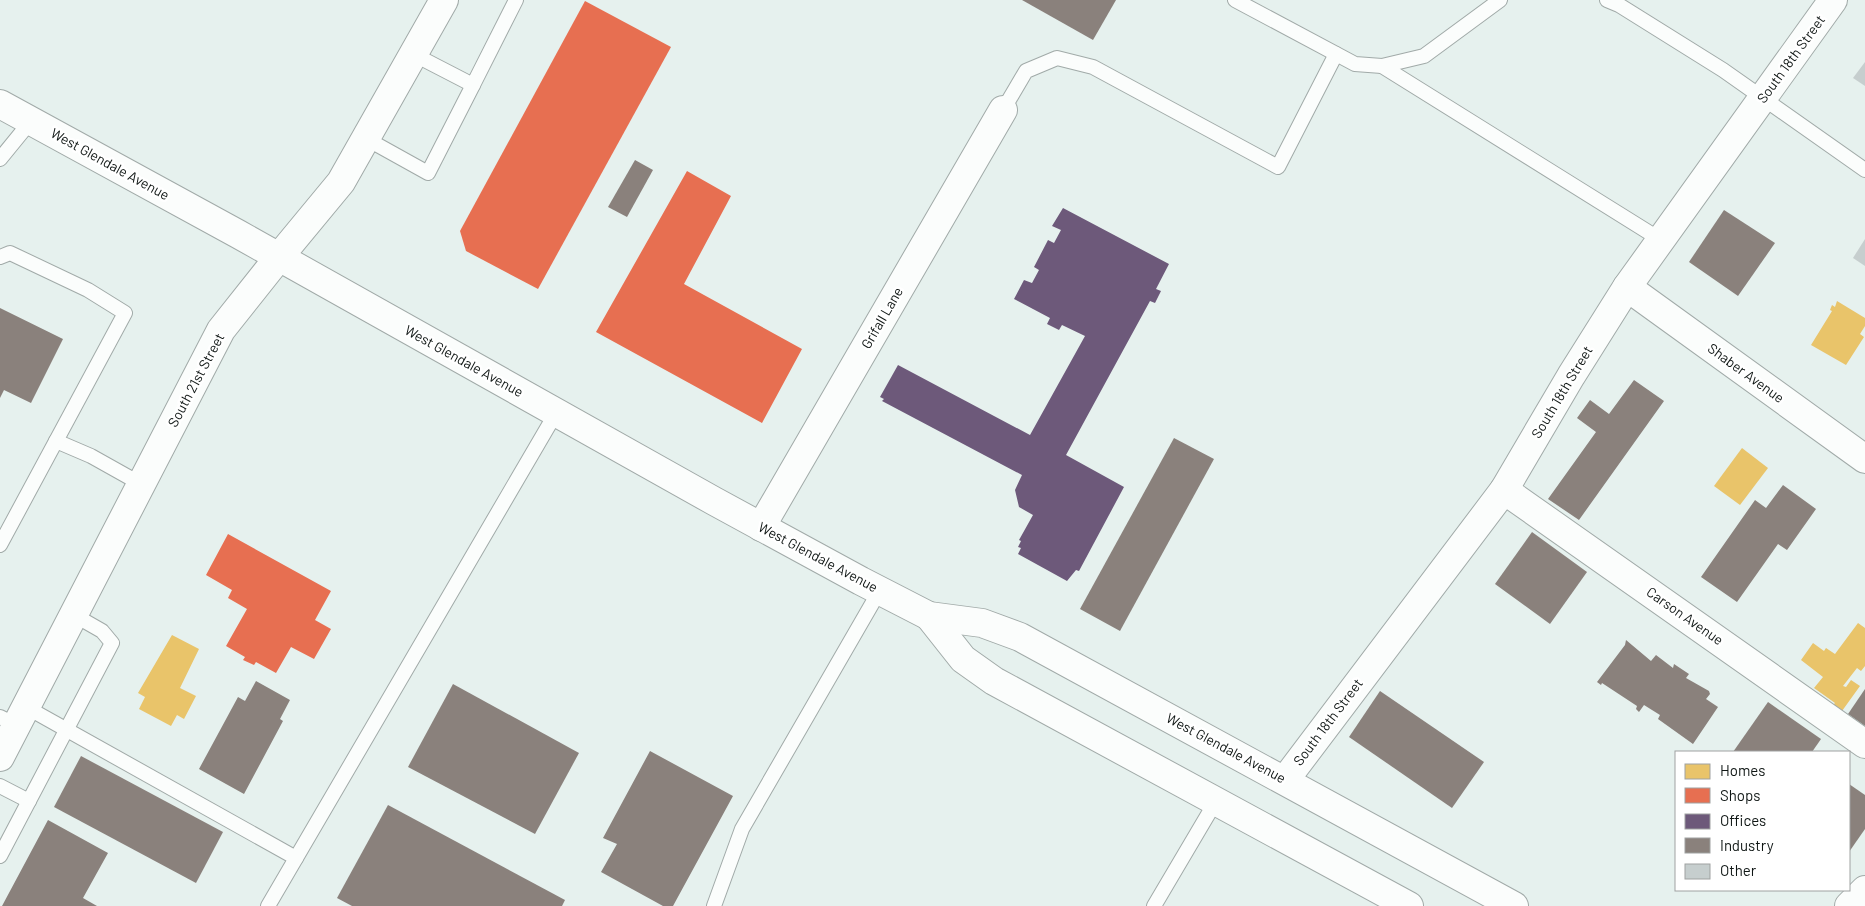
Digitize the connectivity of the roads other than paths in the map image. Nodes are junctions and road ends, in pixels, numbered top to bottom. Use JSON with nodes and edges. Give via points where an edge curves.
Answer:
{"nodes":[{"id":1,"x":444,"y":0,"type":"edge"},
{"id":2,"x":516,"y":0,"type":"edge"},
{"id":3,"x":1235,"y":0,"type":"edge"},
{"id":4,"x":1500,"y":0,"type":"edge"},
{"id":5,"x":1607,"y":0,"type":"edge"},
{"id":6,"x":1833,"y":0,"type":"edge"},
{"id":7,"x":413,"y":54,"type":"junction"},
{"id":8,"x":1336,"y":54,"type":"junction"},
{"id":9,"x":1382,"y":66,"type":"junction"},
{"id":10,"x":473,"y":85,"type":"junction"},
{"id":11,"x":1763,"y":97,"type":"junction"},
{"id":12,"x":0,"y":104,"type":"edge"},
{"id":13,"x":1003,"y":110,"type":"joint"},
{"id":14,"x":31,"y":121,"type":"junction"},
{"id":15,"x":366,"y":138,"type":"junction"},
{"id":16,"x":0,"y":159,"type":"edge"},
{"id":17,"x":1865,"y":170,"type":"edge"},
{"id":18,"x":1661,"y":240,"type":"junction"},
{"id":19,"x":279,"y":256,"type":"junction"},
{"id":20,"x":0,"y":258,"type":"edge"},
{"id":21,"x":1627,"y":287,"type":"junction"},
{"id":22,"x":556,"y":413,"type":"junction"},
{"id":23,"x":56,"y":441,"type":"junction"},
{"id":24,"x":1865,"y":459,"type":"edge"},
{"id":25,"x":141,"y":484,"type":"junction"},
{"id":26,"x":1504,"y":490,"type":"junction"},
{"id":27,"x":761,"y":527,"type":"junction"},
{"id":28,"x":0,"y":545,"type":"edge"},
{"id":29,"x":880,"y":590,"type":"junction"},
{"id":30,"x":74,"y":614,"type":"junction"},
{"id":31,"x":929,"y":616,"type":"junction"},
{"id":32,"x":14,"y":716,"type":"edge"},
{"id":33,"x":68,"y":730,"type":"junction"},
{"id":34,"x":1865,"y":744,"type":"edge"},
{"id":35,"x":0,"y":757,"type":"edge"},
{"id":36,"x":1285,"y":780,"type":"junction"},
{"id":37,"x":0,"y":786,"type":"edge"},
{"id":38,"x":30,"y":801,"type":"junction"},
{"id":39,"x":1216,"y":801,"type":"junction"},
{"id":40,"x":0,"y":856,"type":"edge"},
{"id":41,"x":296,"y":858,"type":"junction"},
{"id":42,"x":1865,"y":890,"type":"edge"},
{"id":43,"x":1513,"y":905,"type":"edge"},
{"id":44,"x":268,"y":906,"type":"edge"},
{"id":45,"x":714,"y":906,"type":"edge"},
{"id":46,"x":1154,"y":906,"type":"edge"},
{"id":47,"x":1409,"y":906,"type":"edge"},
{"id":48,"x":1849,"y":906,"type":"edge"}],
"edges":[{"from":1,"to":7,"type":"street","name":"South 21st Street"},
{"from":2,"to":10,"type":"lane"},
{"from":3,"to":8,"type":"lane"},
{"from":4,"to":9,"type":"lane","via":[[1424,56]]},
{"from":5,"to":11,"type":"lane"},
{"from":6,"to":11,"type":"street","name":"South 18th Street"},
{"from":7,"to":10,"type":"lane"},
{"from":7,"to":15,"type":"street","name":"South 21st Street"},
{"from":8,"to":9,"type":"lane","via":[[1355,64]]},
{"from":8,"to":13,"type":"lane","via":[[1278,167],[1093,67],[1057,58],[1026,71]]},
{"from":9,"to":18,"type":"lane"},
{"from":10,"to":15,"type":"lane","via":[[428,173]]},
{"from":11,"to":17,"type":"lane"},
{"from":11,"to":18,"type":"street","name":"South 18th Street"},
{"from":12,"to":14,"type":"street","name":"West Glendale Avenue"},
{"from":13,"to":27,"type":"street","name":"Grifall Lane"},
{"from":14,"to":16,"type":"lane"},
{"from":14,"to":19,"type":"street","name":"West Glendale Avenue"},
{"from":15,"to":19,"type":"street","name":"South 21st Street","via":[[341,182]]},
{"from":18,"to":21,"type":"street","name":"South 18th Street"},
{"from":19,"to":22,"type":"street","name":"West Glendale Avenue"},
{"from":19,"to":25,"type":"street","name":"South 21st Street","via":[[221,330]]},
{"from":20,"to":23,"type":"lane","via":[[10,253],[88,290],[125,313]]},
{"from":21,"to":24,"type":"street","name":"Shaber Avenue"},
{"from":21,"to":26,"type":"street","name":"South 18th Street"},
{"from":22,"to":27,"type":"street","name":"West Glendale Avenue"},
{"from":22,"to":41,"type":"lane"},
{"from":23,"to":25,"type":"lane"},
{"from":23,"to":28,"type":"lane"},
{"from":25,"to":30,"type":"street","name":"South 21st Street"},
{"from":26,"to":34,"type":"street","name":"Carson Avenue"},
{"from":26,"to":36,"type":"street","name":"South 18th Street"},
{"from":27,"to":29,"type":"street","name":"West Glendale Avenue"},
{"from":29,"to":31,"type":"street","name":"West Glendale Avenue"},
{"from":29,"to":45,"type":"lane","via":[[742,829]]},
{"from":30,"to":32,"type":"street","name":"South 21st Street"},
{"from":30,"to":33,"type":"lane","via":[[102,631],[112,643]]},
{"from":31,"to":36,"type":"street","name":"West Glendale Avenue","via":[[982,623],[1020,637]]},
{"from":31,"to":39,"type":"street","name":"West Glendale Avenue","via":[[963,659],[994,681]]},
{"from":32,"to":33,"type":"lane"},
{"from":32,"to":35,"type":"street","name":"South 21st Street"},
{"from":33,"to":38,"type":"lane"},
{"from":33,"to":41,"type":"lane"},
{"from":36,"to":43,"type":"street","name":"West Glendale Avenue"},
{"from":37,"to":38,"type":"lane"},
{"from":38,"to":40,"type":"lane"},
{"from":39,"to":46,"type":"lane"},
{"from":39,"to":47,"type":"street","name":"West Glendale Avenue"},
{"from":41,"to":44,"type":"lane"},
{"from":42,"to":48,"type":"street"}]}
